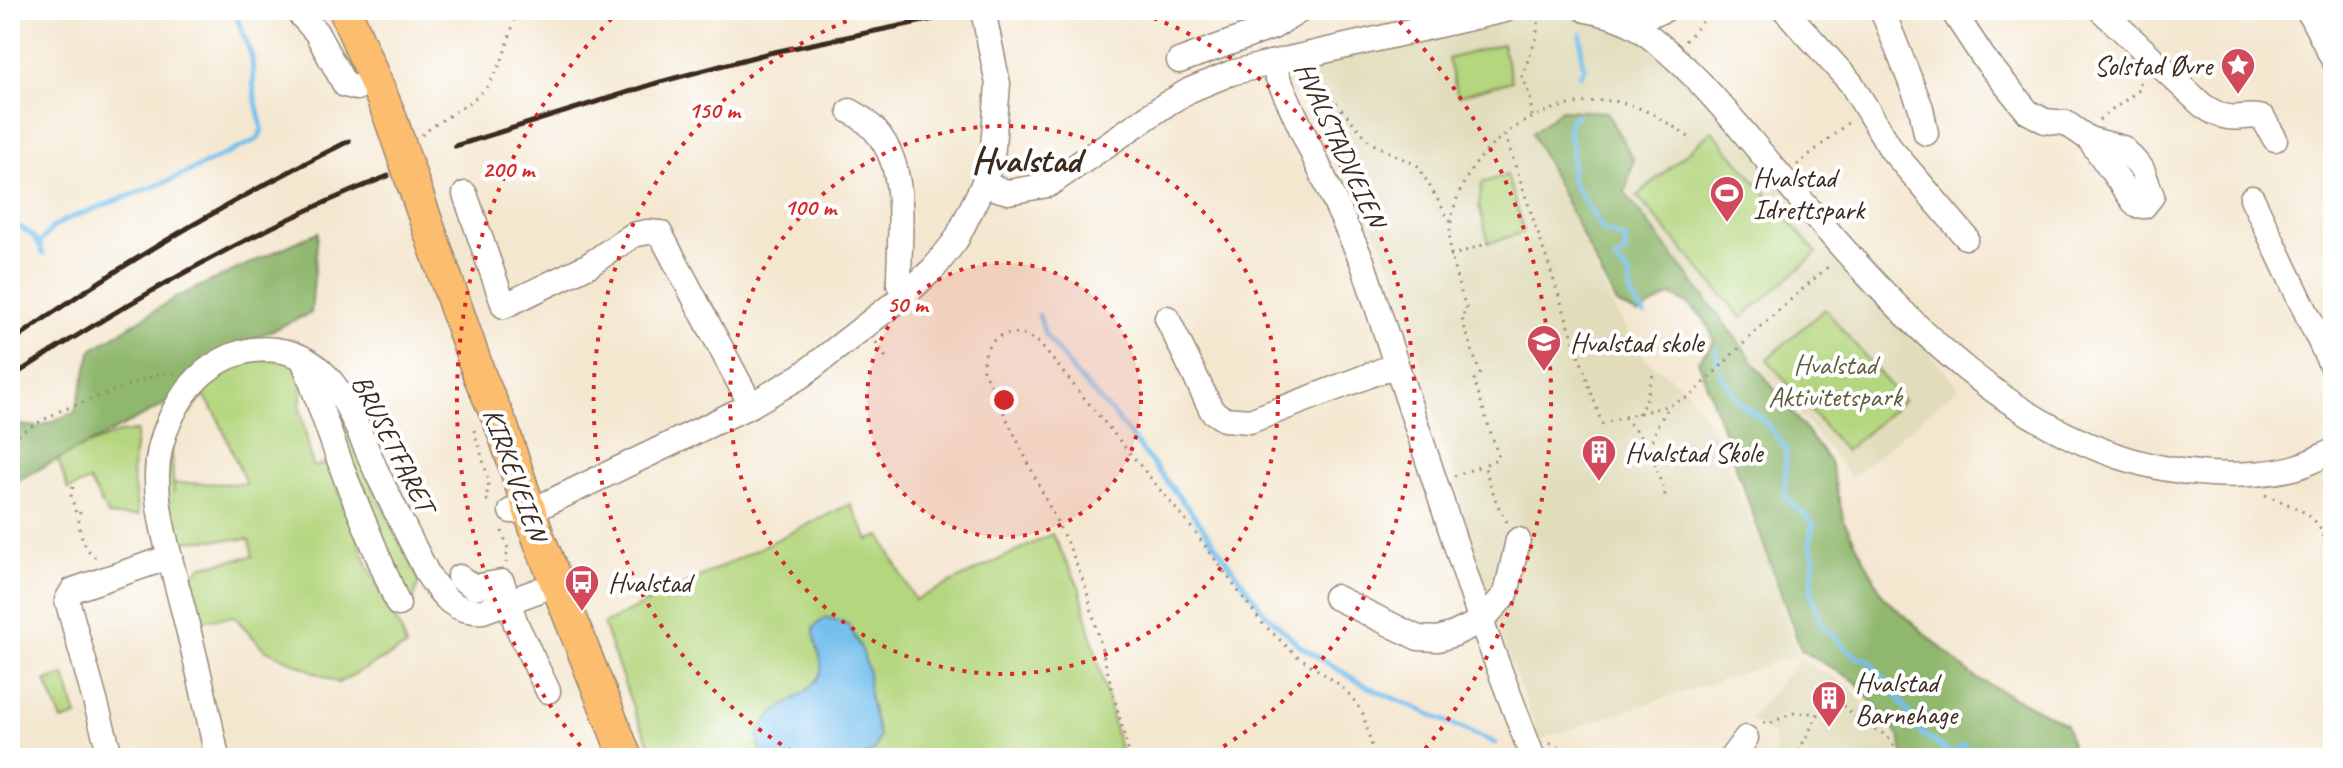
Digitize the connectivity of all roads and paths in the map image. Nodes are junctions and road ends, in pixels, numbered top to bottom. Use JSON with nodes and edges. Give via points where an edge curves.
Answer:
{"nodes":[{"id":1,"x":296,"y":10,"type":"edge"},
{"id":2,"x":345,"y":10,"type":"edge"},
{"id":3,"x":517,"y":10,"type":"edge"},
{"id":4,"x":983,"y":10,"type":"edge"},
{"id":5,"x":1301,"y":10,"type":"edge"},
{"id":6,"x":1505,"y":10,"type":"edge"},
{"id":7,"x":1540,"y":10,"type":"edge"},
{"id":8,"x":1586,"y":10,"type":"edge"},
{"id":9,"x":1664,"y":10,"type":"edge"},
{"id":10,"x":1712,"y":10,"type":"edge"},
{"id":11,"x":1785,"y":10,"type":"edge"},
{"id":12,"x":1882,"y":10,"type":"edge"},
{"id":13,"x":1952,"y":10,"type":"edge"},
{"id":14,"x":2101,"y":10,"type":"edge"},
{"id":15,"x":2308,"y":10,"type":"edge"},
{"id":16,"x":1635,"y":26,"type":"junction"},
{"id":17,"x":1672,"y":56,"type":"junction"},
{"id":18,"x":2333,"y":59,"type":"edge"},
{"id":19,"x":1179,"y":61,"type":"dead end"},
{"id":20,"x":1271,"y":63,"type":"junction"},
{"id":21,"x":1293,"y":77,"type":"dead end"},
{"id":22,"x":376,"y":80,"type":"junction"},
{"id":23,"x":2133,"y":95,"type":"dead end"},
{"id":24,"x":1867,"y":107,"type":"junction"},
{"id":25,"x":850,"y":111,"type":"dead end"},
{"id":26,"x":2107,"y":115,"type":"dead end"},
{"id":27,"x":1532,"y":116,"type":"junction"},
{"id":28,"x":1926,"y":133,"type":"dead end"},
{"id":29,"x":1505,"y":134,"type":"junction"},
{"id":30,"x":2089,"y":139,"type":"dead end"},
{"id":31,"x":2275,"y":139,"type":"dead end"},
{"id":32,"x":1693,"y":140,"type":"dead end"},
{"id":33,"x":415,"y":141,"type":"dead end"},
{"id":34,"x":1782,"y":177,"type":"junction"},
{"id":35,"x":983,"y":185,"type":"junction"},
{"id":36,"x":465,"y":194,"type":"dead end"},
{"id":37,"x":2252,"y":198,"type":"dead end"},
{"id":38,"x":1451,"y":222,"type":"junction"},
{"id":39,"x":1966,"y":237,"type":"dead end"},
{"id":40,"x":1489,"y":243,"type":"dead end"},
{"id":41,"x":1846,"y":251,"type":"junction"},
{"id":42,"x":1450,"y":256,"type":"junction"},
{"id":43,"x":906,"y":294,"type":"junction"},
{"id":44,"x":1167,"y":318,"type":"dead end"},
{"id":45,"x":874,"y":339,"type":"dead end"},
{"id":46,"x":886,"y":358,"type":"dead end"},
{"id":47,"x":303,"y":359,"type":"junction"},
{"id":48,"x":1396,"y":365,"type":"junction"},
{"id":49,"x":2333,"y":369,"type":"edge"},
{"id":50,"x":1654,"y":371,"type":"dead end"},
{"id":51,"x":203,"y":373,"type":"junction"},
{"id":52,"x":751,"y":405,"type":"junction"},
{"id":53,"x":1670,"y":405,"type":"junction"},
{"id":54,"x":1638,"y":414,"type":"junction"},
{"id":55,"x":1624,"y":417,"type":"junction"},
{"id":56,"x":10,"y":438,"type":"edge"},
{"id":57,"x":1650,"y":448,"type":"junction"},
{"id":58,"x":2333,"y":451,"type":"edge"},
{"id":59,"x":1484,"y":465,"type":"junction"},
{"id":60,"x":1446,"y":480,"type":"dead end"},
{"id":61,"x":73,"y":487,"type":"dead end"},
{"id":62,"x":2264,"y":495,"type":"dead end"},
{"id":63,"x":1666,"y":498,"type":"dead end"},
{"id":64,"x":523,"y":507,"type":"junction"},
{"id":65,"x":80,"y":512,"type":"dead end"},
{"id":66,"x":78,"y":519,"type":"junction"},
{"id":67,"x":1518,"y":540,"type":"joint"},
{"id":68,"x":170,"y":557,"type":"junction"},
{"id":69,"x":107,"y":561,"type":"dead end"},
{"id":70,"x":459,"y":577,"type":"dead end"},
{"id":71,"x":548,"y":587,"type":"junction"},
{"id":72,"x":2333,"y":592,"type":"edge"},
{"id":73,"x":1335,"y":597,"type":"dead end"},
{"id":74,"x":508,"y":602,"type":"junction"},
{"id":75,"x":398,"y":604,"type":"dead end"},
{"id":76,"x":1481,"y":621,"type":"junction"},
{"id":77,"x":548,"y":691,"type":"dead end"},
{"id":78,"x":1817,"y":713,"type":"junction"},
{"id":79,"x":1750,"y":730,"type":"joint"},
{"id":80,"x":1540,"y":750,"type":"edge"},
{"id":81,"x":111,"y":758,"type":"edge"},
{"id":82,"x":217,"y":758,"type":"edge"},
{"id":83,"x":617,"y":758,"type":"edge"},
{"id":84,"x":626,"y":758,"type":"edge"},
{"id":85,"x":1130,"y":758,"type":"edge"},
{"id":86,"x":1375,"y":758,"type":"edge"},
{"id":87,"x":1626,"y":758,"type":"edge"},
{"id":88,"x":1731,"y":758,"type":"edge"},
{"id":89,"x":1795,"y":758,"type":"edge"},
{"id":90,"x":1889,"y":758,"type":"edge"}],
"edges":[{"from":1,"to":22,"type":"street","via":[[316,32],[345,85],[356,88]]},
{"from":2,"to":22,"type":"main road","name":"KIRKEVEIEN"},
{"from":3,"to":33,"type":"path","via":[[503,57],[483,90]]},
{"from":4,"to":35,"type":"street","via":[[998,84],[992,159]]},
{"from":5,"to":19,"type":"street","via":[[1273,27]]},
{"from":6,"to":20,"type":"street"},
{"from":7,"to":27,"type":"path","via":[[1522,76]]},
{"from":8,"to":16,"type":"street"},
{"from":9,"to":16,"type":"street"},
{"from":10,"to":17,"type":"path"},
{"from":11,"to":24,"type":"street"},
{"from":12,"to":28,"type":"street"},
{"from":13,"to":30,"type":"street","via":[[2028,112],[2066,123]]},
{"from":14,"to":31,"type":"street","via":[[2202,105],[2231,118],[2263,118]]},
{"from":15,"to":18,"type":"street"},
{"from":16,"to":17,"type":"street"},
{"from":17,"to":34,"type":"street"},
{"from":20,"to":35,"type":"street","name":"HVALSTADVEIEN","via":[[1190,90],[1048,185],[1008,192]]},
{"from":20,"to":48,"type":"street","name":"HVALSTADVEIEN","via":[[1362,261]]},
{"from":21,"to":38,"type":"path","via":[[1324,89],[1371,143],[1418,166]]},
{"from":22,"to":64,"type":"main road","name":"KIRKEVEIEN","via":[[414,186],[474,396]]},
{"from":23,"to":26,"type":"path"},
{"from":24,"to":34,"type":"path"},
{"from":24,"to":39,"type":"street","via":[[1891,149]]},
{"from":25,"to":43,"type":"street","via":[[869,121],[888,145],[898,179],[899,284]]},
{"from":27,"to":29,"type":"path"},
{"from":27,"to":32,"type":"path","via":[[1561,105],[1621,102]]},
{"from":29,"to":38,"type":"path","via":[[1482,154],[1464,182]]},
{"from":29,"to":55,"type":"path","via":[[1602,424]]},
{"from":34,"to":41,"type":"street"},
{"from":35,"to":43,"type":"street","via":[[956,240]]},
{"from":36,"to":52,"type":"street","via":[[504,306],[589,265],[633,235],[660,233]]},
{"from":37,"to":49,"type":"street"},
{"from":38,"to":42,"type":"path"},
{"from":40,"to":42,"type":"path"},
{"from":41,"to":53,"type":"path","via":[[1691,396]]},
{"from":41,"to":58,"type":"street","via":[[1942,350],[1988,387],[2081,444],[2130,463],[2232,475],[2297,467]]},
{"from":42,"to":59,"type":"path","via":[[1467,311],[1461,316],[1480,374],[1474,380],[1499,458]]},
{"from":43,"to":52,"type":"street","via":[[801,376]]},
{"from":44,"to":48,"type":"street","via":[[1212,411],[1224,419],[1250,421]]},
{"from":45,"to":46,"type":"path"},
{"from":47,"to":51,"type":"street","name":"BRUSETFARET","via":[[273,348],[251,348]]},
{"from":47,"to":74,"type":"street","name":"BRUSETFARET","via":[[342,398],[421,561],[446,600],[471,612]]},
{"from":47,"to":75,"type":"street"},
{"from":48,"to":76,"type":"street","name":"HVALSTADVEIEN"},
{"from":50,"to":54,"type":"path"},
{"from":51,"to":56,"type":"path","via":[[161,373],[60,411]]},
{"from":51,"to":68,"type":"street","name":"BRUSETFARET","via":[[172,414],[160,449],[158,501]]},
{"from":52,"to":64,"type":"street","via":[[581,488]]},
{"from":53,"to":54,"type":"path"},
{"from":53,"to":57,"type":"path"},
{"from":54,"to":55,"type":"path"},
{"from":55,"to":57,"type":"path"},
{"from":57,"to":63,"type":"path"},
{"from":59,"to":60,"type":"path"},
{"from":59,"to":67,"type":"path","via":[[1497,504]]},
{"from":61,"to":66,"type":"path"},
{"from":62,"to":72,"type":"path","via":[[2301,508],[2318,522]]},
{"from":64,"to":71,"type":"main road","name":"KIRKEVEIEN"},
{"from":65,"to":66,"type":"path"},
{"from":66,"to":69,"type":"path","via":[[90,555]]},
{"from":67,"to":76,"type":"street","via":[[1506,594]]},
{"from":68,"to":81,"type":"street","via":[[68,595]]},
{"from":68,"to":82,"type":"street","name":"BRUSETFARET"},
{"from":70,"to":74,"type":"street","via":[[474,587],[502,582]]},
{"from":71,"to":74,"type":"street","name":"BRUSETFARET"},
{"from":71,"to":83,"type":"main road","name":"KIRKEVEIEN","via":[[606,743]]},
{"from":71,"to":84,"type":"main road","name":"KIRKEVEIEN"},
{"from":73,"to":76,"type":"street","via":[[1418,638],[1446,637]]},
{"from":74,"to":77,"type":"street"},
{"from":76,"to":80,"type":"street","name":"HVALSTADVEIEN"},
{"from":78,"to":79,"type":"path","via":[[1792,713]]},
{"from":78,"to":89,"type":"path"},
{"from":78,"to":90,"type":"path","via":[[1823,705],[1850,710],[1892,741]]},
{"from":79,"to":88,"type":"street"},
{"from":80,"to":87,"type":"path","via":[[1558,747]]},
{"from":85,"to":86,"type":"path","via":[[1086,588],[983,370],[986,348],[1007,334],[1020,332],[1039,343],[1195,532],[1261,622],[1352,697],[1363,714]]}]}
